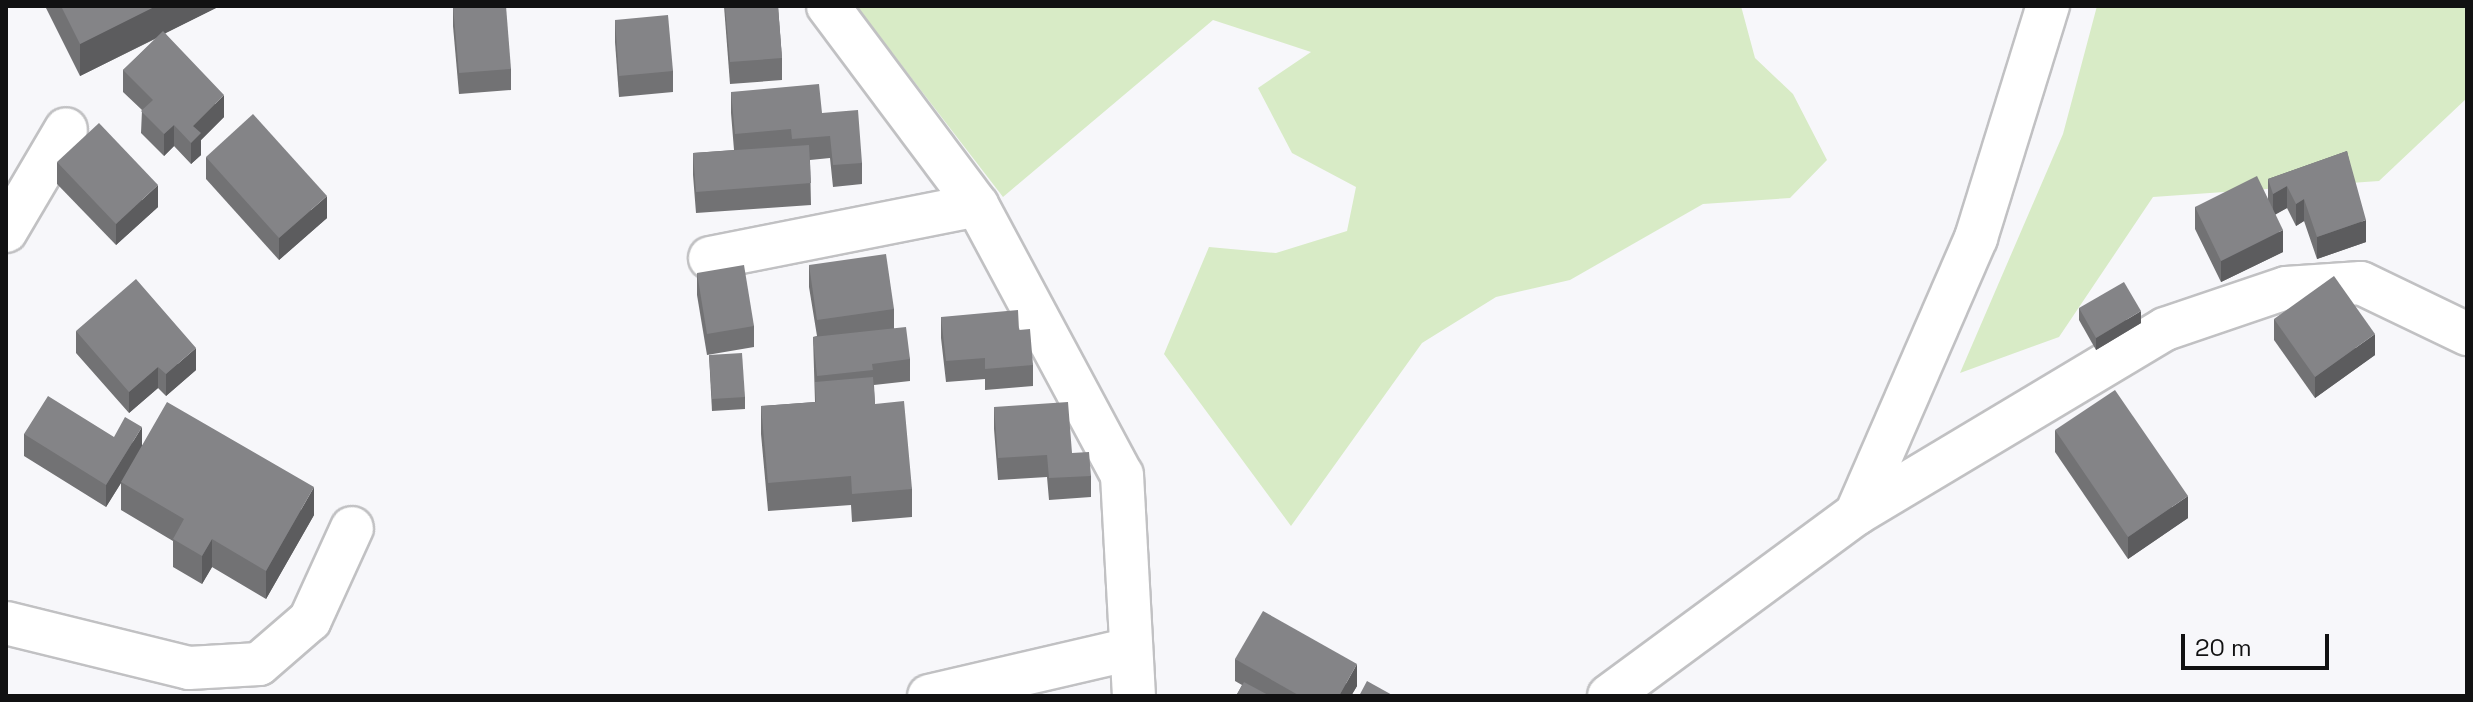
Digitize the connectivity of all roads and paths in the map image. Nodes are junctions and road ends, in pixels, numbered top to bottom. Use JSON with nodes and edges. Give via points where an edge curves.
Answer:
{"nodes":[{"id":1,"x":828,"y":6,"type":"edge"},
{"id":2,"x":2048,"y":6,"type":"edge"},
{"id":3,"x":66,"y":129,"type":"dead end"},
{"id":4,"x":977,"y":205,"type":"junction"},
{"id":5,"x":6,"y":231,"type":"edge"},
{"id":6,"x":710,"y":258,"type":"dead end"},
{"id":7,"x":2467,"y":334,"type":"edge"},
{"id":8,"x":1856,"y":514,"type":"junction"},
{"id":9,"x":352,"y":528,"type":"dead end"},
{"id":10,"x":6,"y":623,"type":"edge"},
{"id":11,"x":1127,"y":650,"type":"junction"},
{"id":12,"x":929,"y":696,"type":"edge"},
{"id":13,"x":1134,"y":696,"type":"edge"},
{"id":14,"x":1609,"y":696,"type":"edge"}],
"edges":[{"from":1,"to":4,"type":"street"},
{"from":2,"to":8,"type":"street","via":[[1976,238]]},
{"from":3,"to":5,"type":"street"},
{"from":4,"to":6,"type":"street"},
{"from":4,"to":11,"type":"street","via":[[1122,475]]},
{"from":7,"to":8,"type":"street","via":[[2361,283],[2286,288],[2165,329]]},
{"from":8,"to":14,"type":"street"},
{"from":9,"to":10,"type":"street","via":[[310,620],[259,664],[189,668]]},
{"from":11,"to":12,"type":"street"},
{"from":11,"to":13,"type":"street"}]}
